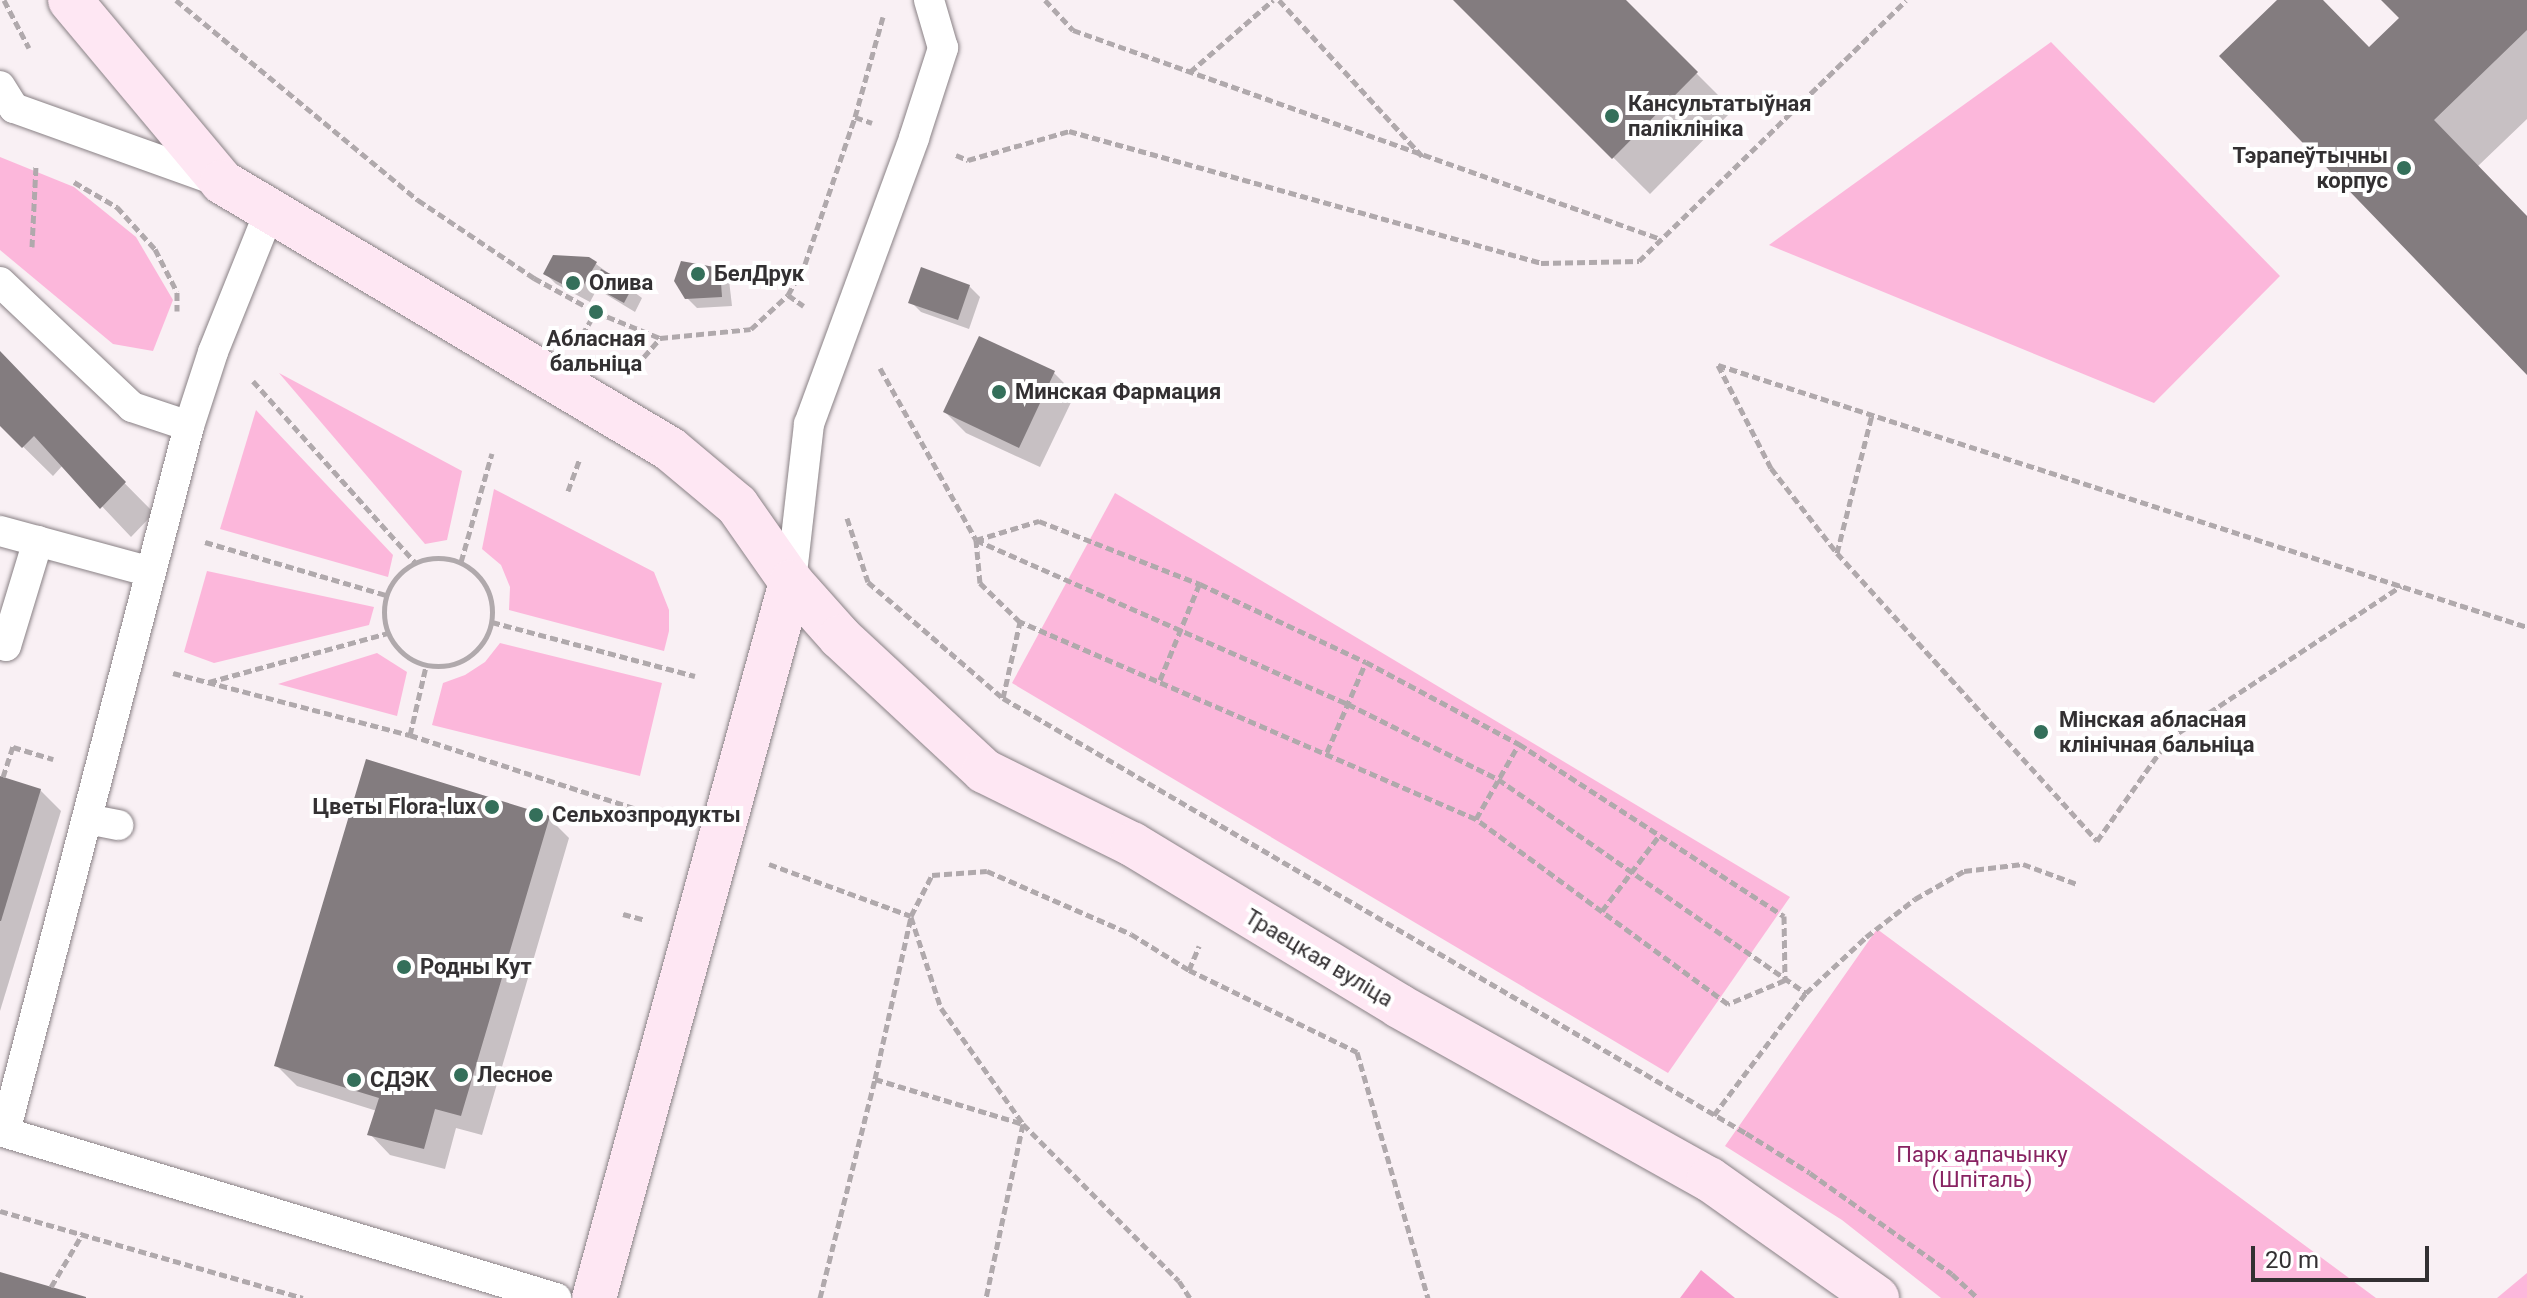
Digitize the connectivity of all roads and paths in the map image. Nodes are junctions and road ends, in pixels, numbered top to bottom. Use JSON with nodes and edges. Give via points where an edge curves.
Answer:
{"nodes":[{"id":1,"x":70,"y":0,"type":"edge"},
{"id":2,"x":176,"y":0,"type":"edge"},
{"id":3,"x":929,"y":0,"type":"edge"},
{"id":4,"x":1045,"y":0,"type":"edge"},
{"id":5,"x":1276,"y":0,"type":"edge"},
{"id":6,"x":1906,"y":0,"type":"edge"},
{"id":7,"x":884,"y":14,"type":"dead end"},
{"id":8,"x":1190,"y":72,"type":"junction"},
{"id":9,"x":5,"y":99,"type":"edge"},
{"id":10,"x":914,"y":138,"type":"junction"},
{"id":11,"x":1424,"y":157,"type":"junction"},
{"id":12,"x":37,"y":163,"type":"dead end"},
{"id":13,"x":48,"y":169,"type":"dead end"},
{"id":14,"x":71,"y":181,"type":"dead end"},
{"id":15,"x":222,"y":182,"type":"junction"},
{"id":16,"x":270,"y":210,"type":"junction"},
{"id":17,"x":1661,"y":239,"type":"junction"},
{"id":18,"x":0,"y":282,"type":"edge"},
{"id":19,"x":788,"y":295,"type":"junction"},
{"id":20,"x":844,"y":332,"type":"junction"},
{"id":21,"x":213,"y":352,"type":"junction"},
{"id":22,"x":879,"y":367,"type":"junction"},
{"id":23,"x":875,"y":381,"type":"dead end"},
{"id":24,"x":1872,"y":415,"type":"junction"},
{"id":25,"x":189,"y":426,"type":"junction"},
{"id":26,"x":492,"y":453,"type":"dead end"},
{"id":27,"x":845,"y":515,"type":"dead end"},
{"id":28,"x":162,"y":530,"type":"junction"},
{"id":29,"x":0,"y":531,"type":"edge"},
{"id":30,"x":976,"y":540,"type":"junction"},
{"id":31,"x":38,"y":541,"type":"junction"},
{"id":32,"x":1837,"y":553,"type":"junction"},
{"id":33,"x":415,"y":562,"type":"junction"},
{"id":34,"x":461,"y":562,"type":"junction"},
{"id":35,"x":151,"y":572,"type":"junction"},
{"id":36,"x":791,"y":582,"type":"junction"},
{"id":37,"x":1200,"y":584,"type":"junction"},
{"id":38,"x":2401,"y":586,"type":"junction"},
{"id":39,"x":386,"y":595,"type":"junction"},
{"id":40,"x":492,"y":622,"type":"junction"},
{"id":41,"x":1020,"y":622,"type":"junction"},
{"id":42,"x":2527,"y":627,"type":"edge"},
{"id":43,"x":1182,"y":629,"type":"junction"},
{"id":44,"x":388,"y":633,"type":"junction"},
{"id":45,"x":0,"y":644,"type":"edge"},
{"id":46,"x":1366,"y":662,"type":"junction"},
{"id":47,"x":426,"y":666,"type":"junction"},
{"id":48,"x":168,"y":671,"type":"dead end"},
{"id":49,"x":695,"y":676,"type":"dead end"},
{"id":50,"x":1160,"y":680,"type":"junction"},
{"id":51,"x":208,"y":682,"type":"junction"},
{"id":52,"x":1003,"y":698,"type":"junction"},
{"id":53,"x":1348,"y":704,"type":"junction"},
{"id":54,"x":410,"y":735,"type":"junction"},
{"id":55,"x":1519,"y":744,"type":"junction"},
{"id":56,"x":1327,"y":752,"type":"junction"},
{"id":57,"x":62,"y":762,"type":"dead end"},
{"id":58,"x":3,"y":777,"type":"dead end"},
{"id":59,"x":1498,"y":779,"type":"junction"},
{"id":60,"x":652,"y":814,"type":"dead end"},
{"id":61,"x":87,"y":819,"type":"junction"},
{"id":62,"x":1476,"y":819,"type":"junction"},
{"id":63,"x":118,"y":825,"type":"dead end"},
{"id":64,"x":1659,"y":836,"type":"junction"},
{"id":65,"x":771,"y":865,"type":"dead end"},
{"id":66,"x":1631,"y":872,"type":"junction"},
{"id":67,"x":2077,"y":884,"type":"dead end"},
{"id":68,"x":1602,"y":911,"type":"junction"},
{"id":69,"x":911,"y":916,"type":"junction"},
{"id":70,"x":1785,"y":980,"type":"junction"},
{"id":71,"x":1806,"y":993,"type":"junction"},
{"id":72,"x":875,"y":1079,"type":"junction"},
{"id":73,"x":1714,"y":1115,"type":"junction"},
{"id":74,"x":1023,"y":1124,"type":"junction"},
{"id":75,"x":2,"y":1132,"type":"edge"},
{"id":76,"x":0,"y":1211,"type":"edge"},
{"id":77,"x":83,"y":1233,"type":"junction"},
{"id":78,"x":51,"y":1287,"type":"dead end"},
{"id":79,"x":303,"y":1298,"type":"edge"},
{"id":80,"x":556,"y":1298,"type":"edge"},
{"id":81,"x":594,"y":1298,"type":"edge"},
{"id":82,"x":820,"y":1298,"type":"edge"},
{"id":83,"x":986,"y":1298,"type":"edge"},
{"id":84,"x":1190,"y":1298,"type":"edge"},
{"id":85,"x":1428,"y":1298,"type":"edge"},
{"id":86,"x":1877,"y":1298,"type":"edge"},
{"id":87,"x":1978,"y":1298,"type":"edge"}],
"edges":[{"from":1,"to":15,"type":"street","name":"Траецкая вуліца"},
{"from":2,"to":19,"type":"path","via":[[418,200],[534,278],[596,312],[660,338],[751,329]]},
{"from":3,"to":10,"type":"lane","via":[[943,48]]},
{"from":4,"to":8,"type":"path","via":[[1073,30]]},
{"from":5,"to":8,"type":"path"},
{"from":5,"to":11,"type":"path"},
{"from":6,"to":17,"type":"path"},
{"from":7,"to":19,"type":"path","via":[[845,147],[805,264]]},
{"from":8,"to":11,"type":"path"},
{"from":9,"to":15,"type":"lane"},
{"from":10,"to":17,"type":"path","via":[[968,160],[1069,131],[1541,263],[1639,261]]},
{"from":10,"to":20,"type":"lane"},
{"from":11,"to":17,"type":"path"},
{"from":12,"to":13,"type":"path"},
{"from":14,"to":21,"type":"path","via":[[117,207],[155,249],[177,292],[176,328]]},
{"from":15,"to":16,"type":"street","name":"Траецкая вуліца"},
{"from":16,"to":21,"type":"lane"},
{"from":16,"to":36,"type":"street","name":"Траецкая вуліца","via":[[670,449],[737,505]]},
{"from":18,"to":25,"type":"lane","via":[[132,407]]},
{"from":19,"to":20,"type":"path"},
{"from":20,"to":22,"type":"path"},
{"from":20,"to":36,"type":"lane","via":[[809,424]]},
{"from":21,"to":25,"type":"lane"},
{"from":21,"to":33,"type":"path","via":[[252,380]]},
{"from":22,"to":23,"type":"path"},
{"from":22,"to":30,"type":"path"},
{"from":24,"to":32,"type":"path"},
{"from":24,"to":32,"type":"path","via":[[1718,365],[1771,468]]},
{"from":24,"to":38,"type":"path"},
{"from":25,"to":28,"type":"lane"},
{"from":26,"to":34,"type":"path"},
{"from":27,"to":52,"type":"path","via":[[868,582]]},
{"from":28,"to":35,"type":"lane"},
{"from":28,"to":39,"type":"path"},
{"from":29,"to":31,"type":"lane"},
{"from":30,"to":37,"type":"path","via":[[1039,521]]},
{"from":30,"to":41,"type":"path","via":[[980,583]]},
{"from":30,"to":43,"type":"path"},
{"from":31,"to":35,"type":"lane"},
{"from":31,"to":45,"type":"lane","via":[[6,646]]},
{"from":32,"to":38,"type":"path","via":[[2097,841],[2169,739]]},
{"from":33,"to":34,"type":"path","via":[[438,557]]},
{"from":33,"to":39,"type":"path","via":[[397,575]]},
{"from":34,"to":40,"type":"path","via":[[479,576],[491,596]]},
{"from":35,"to":61,"type":"lane"},
{"from":36,"to":81,"type":"street"},
{"from":36,"to":86,"type":"street","name":"Траецкая вуліца","via":[[840,637],[984,771],[1132,844],[1399,1006],[1709,1179]]},
{"from":37,"to":43,"type":"path"},
{"from":37,"to":46,"type":"path"},
{"from":38,"to":42,"type":"path"},
{"from":39,"to":44,"type":"path"},
{"from":40,"to":47,"type":"path","via":[[483,642],[467,658]]},
{"from":40,"to":49,"type":"path"},
{"from":41,"to":50,"type":"path"},
{"from":41,"to":52,"type":"path"},
{"from":43,"to":50,"type":"path"},
{"from":43,"to":53,"type":"path"},
{"from":44,"to":47,"type":"path","via":[[401,652]]},
{"from":44,"to":51,"type":"path"},
{"from":46,"to":53,"type":"path"},
{"from":46,"to":55,"type":"path"},
{"from":47,"to":54,"type":"path"},
{"from":48,"to":51,"type":"path"},
{"from":50,"to":56,"type":"path"},
{"from":51,"to":54,"type":"path"},
{"from":52,"to":73,"type":"path"},
{"from":53,"to":56,"type":"path"},
{"from":53,"to":59,"type":"path"},
{"from":54,"to":60,"type":"path"},
{"from":55,"to":59,"type":"path"},
{"from":55,"to":64,"type":"path"},
{"from":56,"to":62,"type":"path"},
{"from":57,"to":58,"type":"path","via":[[13,747]]},
{"from":59,"to":62,"type":"path"},
{"from":59,"to":66,"type":"path"},
{"from":61,"to":63,"type":"lane"},
{"from":61,"to":75,"type":"lane"},
{"from":62,"to":68,"type":"path"},
{"from":64,"to":66,"type":"path"},
{"from":64,"to":70,"type":"path","via":[[1784,916]]},
{"from":65,"to":69,"type":"path"},
{"from":66,"to":68,"type":"path"},
{"from":66,"to":70,"type":"path"},
{"from":67,"to":71,"type":"path","via":[[2023,864],[1964,871],[1915,899]]},
{"from":68,"to":70,"type":"path","via":[[1728,1004]]},
{"from":69,"to":72,"type":"path"},
{"from":69,"to":74,"type":"path","via":[[941,1008]]},
{"from":69,"to":85,"type":"path","via":[[932,875],[987,871],[1131,934],[1189,970],[1357,1052]]},
{"from":70,"to":71,"type":"path"},
{"from":71,"to":73,"type":"path"},
{"from":72,"to":74,"type":"path"},
{"from":72,"to":82,"type":"path"},
{"from":73,"to":87,"type":"path","via":[[1810,1173]]},
{"from":74,"to":83,"type":"path"},
{"from":74,"to":84,"type":"path"},
{"from":75,"to":80,"type":"lane"},
{"from":76,"to":77,"type":"path"},
{"from":77,"to":78,"type":"path"},
{"from":77,"to":79,"type":"path"}]}
